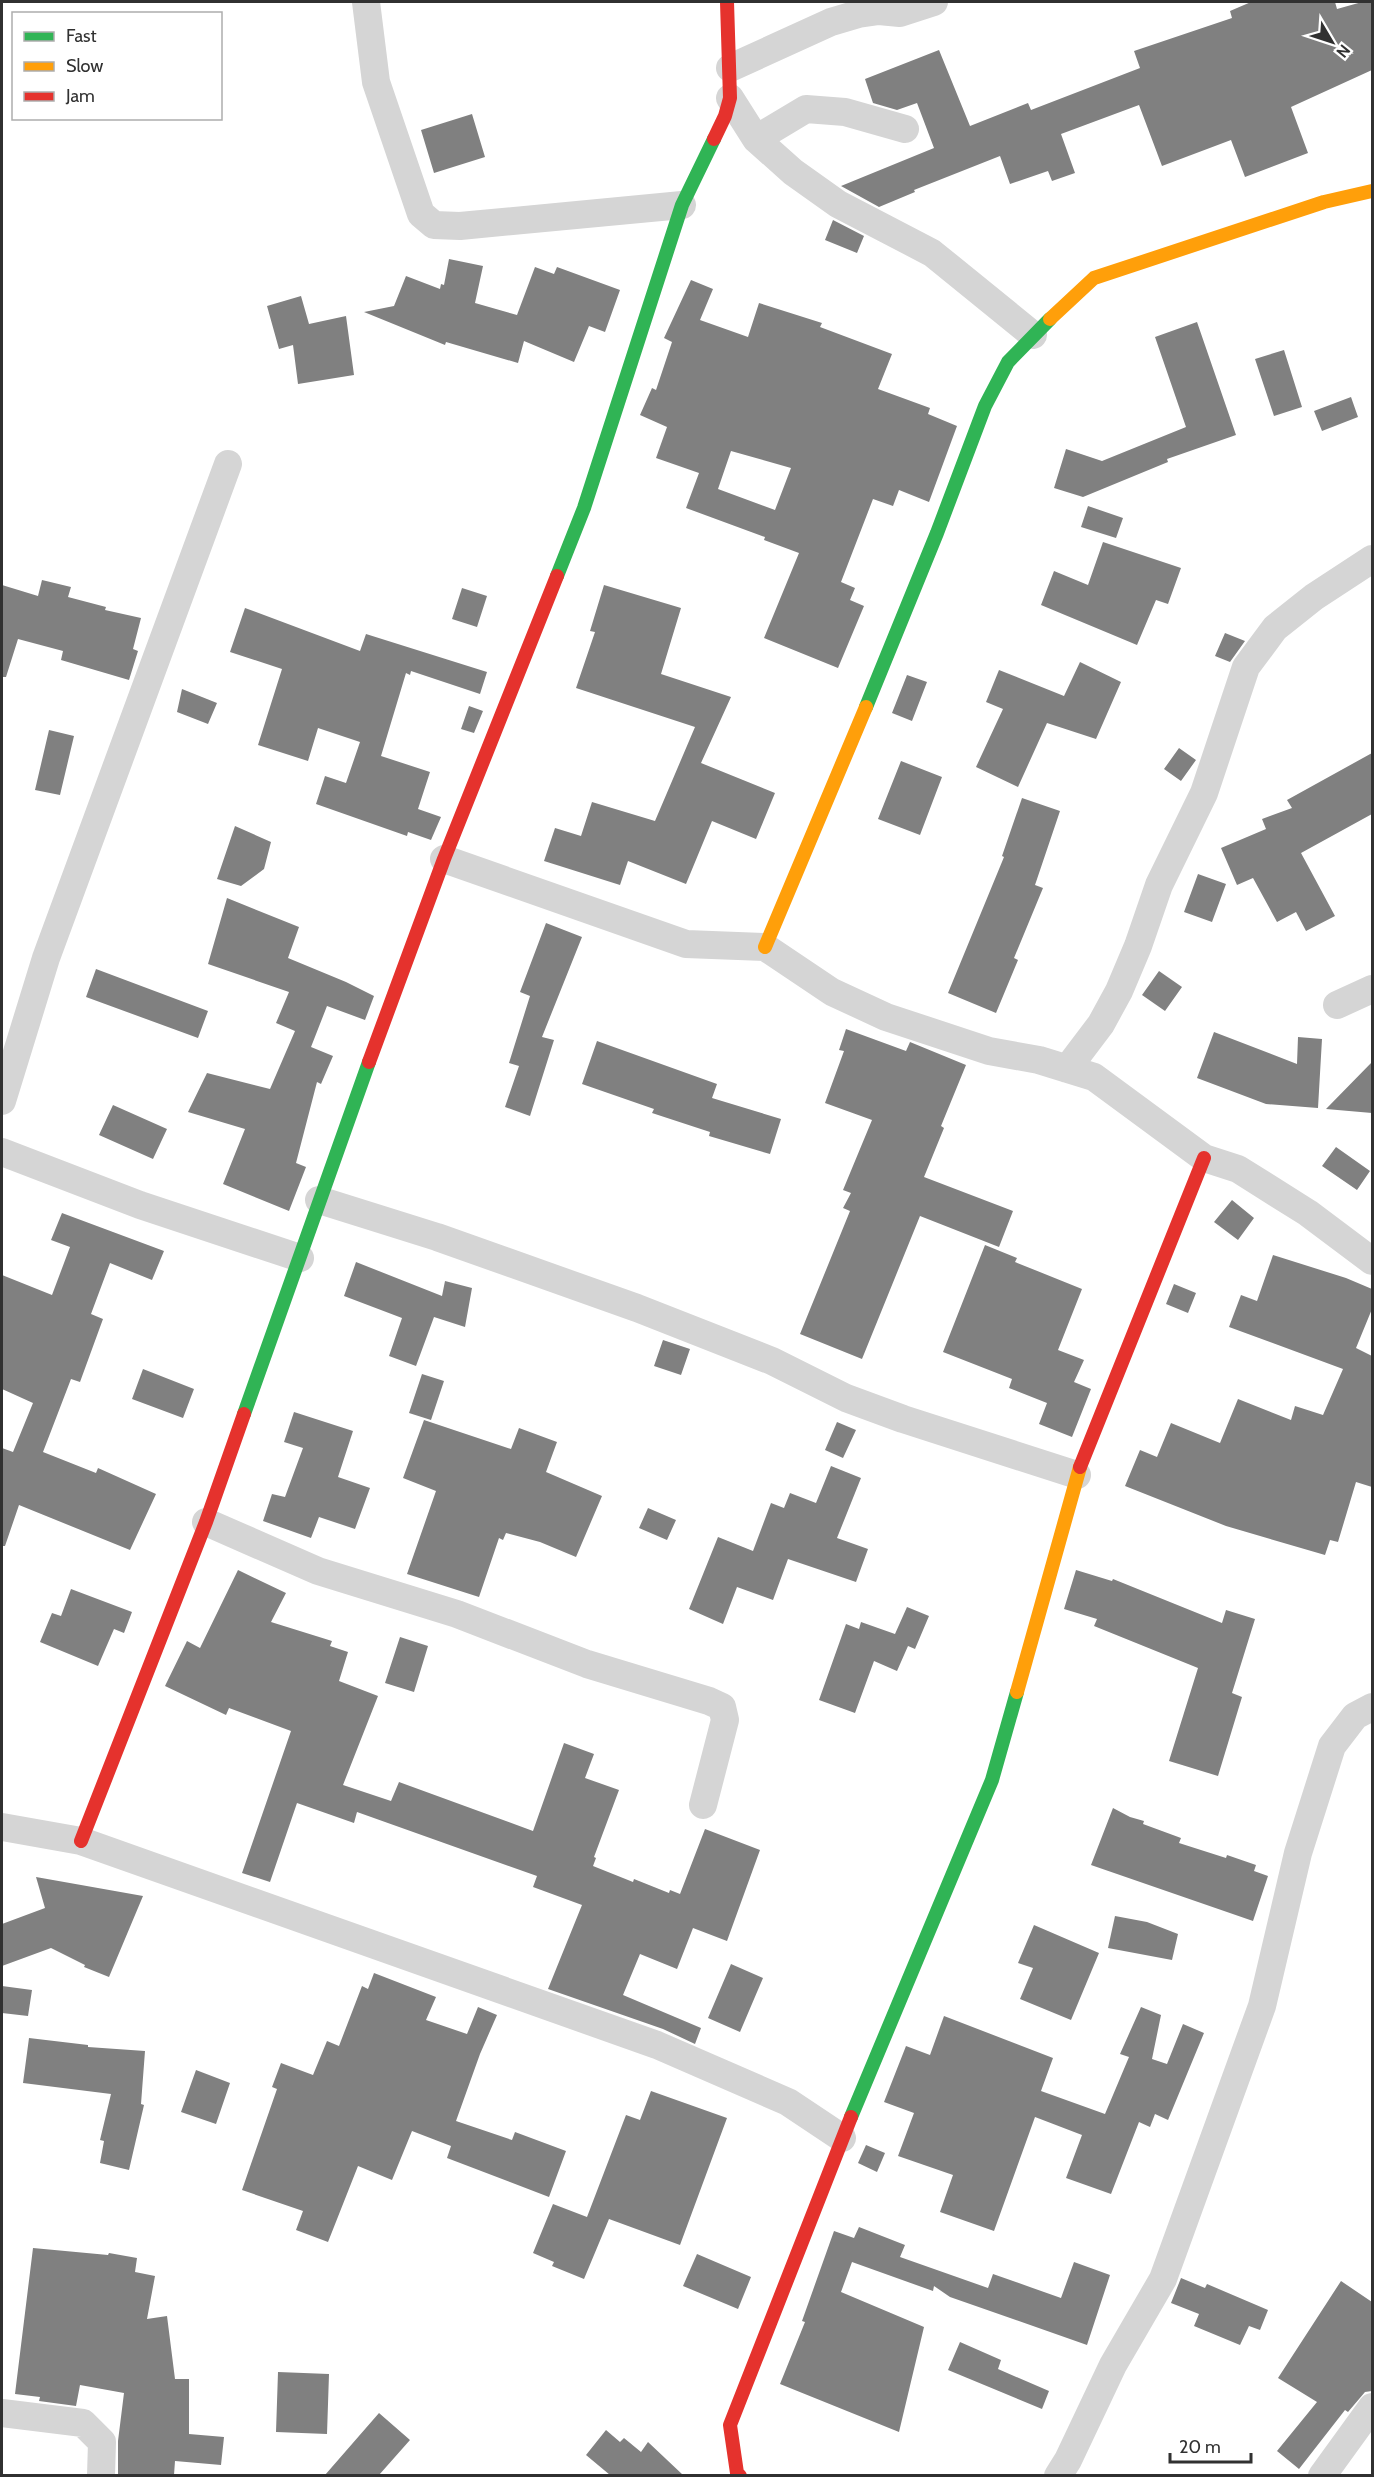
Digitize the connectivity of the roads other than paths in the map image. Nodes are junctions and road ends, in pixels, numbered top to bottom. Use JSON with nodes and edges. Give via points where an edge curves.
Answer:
{"nodes":[{"id":1,"x":366,"y":2,"type":"edge"},
{"id":2,"x":727,"y":2,"type":"edge"},
{"id":3,"x":934,"y":2,"type":"edge"},
{"id":4,"x":730,"y":68,"type":"junction"},
{"id":5,"x":730,"y":98,"type":"junction"},
{"id":6,"x":905,"y":129,"type":"dead end"},
{"id":7,"x":756,"y":139,"type":"junction"},
{"id":8,"x":1372,"y":191,"type":"edge"},
{"id":9,"x":682,"y":205,"type":"junction"},
{"id":10,"x":1033,"y":335,"type":"junction"},
{"id":11,"x":228,"y":464,"type":"dead end"},
{"id":12,"x":1372,"y":559,"type":"edge"},
{"id":13,"x":444,"y":859,"type":"junction"},
{"id":14,"x":765,"y":947,"type":"junction"},
{"id":15,"x":1372,"y":990,"type":"edge"},
{"id":16,"x":1337,"y":1005,"type":"dead end"},
{"id":17,"x":1067,"y":1069,"type":"junction"},
{"id":18,"x":2,"y":1101,"type":"edge"},
{"id":19,"x":2,"y":1152,"type":"edge"},
{"id":20,"x":1204,"y":1158,"type":"junction"},
{"id":21,"x":319,"y":1200,"type":"junction"},
{"id":22,"x":300,"y":1258,"type":"junction"},
{"id":23,"x":1372,"y":1261,"type":"edge"},
{"id":24,"x":1077,"y":1474,"type":"junction"},
{"id":25,"x":206,"y":1522,"type":"junction"},
{"id":26,"x":1372,"y":1707,"type":"edge"},
{"id":27,"x":703,"y":1805,"type":"dead end"},
{"id":28,"x":2,"y":1827,"type":"edge"},
{"id":29,"x":81,"y":1841,"type":"junction"},
{"id":30,"x":842,"y":2138,"type":"junction"},
{"id":31,"x":1372,"y":2407,"type":"edge"},
{"id":32,"x":2,"y":2413,"type":"edge"},
{"id":33,"x":101,"y":2475,"type":"edge"},
{"id":34,"x":740,"y":2475,"type":"edge"},
{"id":35,"x":1058,"y":2475,"type":"edge"},
{"id":36,"x":1322,"y":2475,"type":"edge"}],
"edges":[{"from":1,"to":9,"type":"street","via":[[376,82],[421,214],[434,225],[460,226]]},
{"from":2,"to":4,"type":"street"},
{"from":3,"to":4,"type":"street","via":[[900,13],[868,12],[831,22]]},
{"from":4,"to":5,"type":"street"},
{"from":5,"to":7,"type":"street"},
{"from":5,"to":9,"type":"street"},
{"from":6,"to":7,"type":"street","via":[[845,112],[806,109]]},
{"from":7,"to":10,"type":"street","via":[[838,204],[932,253]]},
{"from":8,"to":10,"type":"street","via":[[1324,202],[1094,278]]},
{"from":9,"to":13,"type":"street","via":[[584,508]]},
{"from":10,"to":14,"type":"street","via":[[1008,362],[985,406]]},
{"from":11,"to":18,"type":"street","via":[[46,958]]},
{"from":12,"to":17,"type":"street","via":[[1275,628],[1246,667],[1204,793],[1159,885],[1119,991],[1101,1024]]},
{"from":13,"to":14,"type":"street","via":[[686,944]]},
{"from":13,"to":21,"type":"street"},
{"from":14,"to":17,"type":"street","via":[[832,992],[886,1017],[989,1051]]},
{"from":15,"to":16,"type":"street"},
{"from":17,"to":20,"type":"street","via":[[1094,1077]]},
{"from":19,"to":22,"type":"street","via":[[140,1205]]},
{"from":20,"to":23,"type":"street","via":[[1238,1169],[1308,1213]]},
{"from":20,"to":24,"type":"street"},
{"from":21,"to":22,"type":"street"},
{"from":21,"to":24,"type":"street","via":[[637,1308],[772,1361],[903,1419]]},
{"from":22,"to":25,"type":"street"},
{"from":24,"to":30,"type":"street","via":[[992,1780]]},
{"from":25,"to":27,"type":"street","via":[[318,1571],[457,1614],[587,1664],[722,1707],[726,1720]]},
{"from":25,"to":29,"type":"street"},
{"from":26,"to":35,"type":"street","via":[[1355,1716],[1332,1746],[1298,1853],[1262,2006],[1163,2279],[1113,2365]]},
{"from":28,"to":29,"type":"street"},
{"from":29,"to":30,"type":"street","via":[[657,2045],[788,2102]]},
{"from":30,"to":34,"type":"street","via":[[730,2425]]},
{"from":31,"to":36,"type":"street"},
{"from":32,"to":33,"type":"street","via":[[83,2422],[102,2442]]}]}
